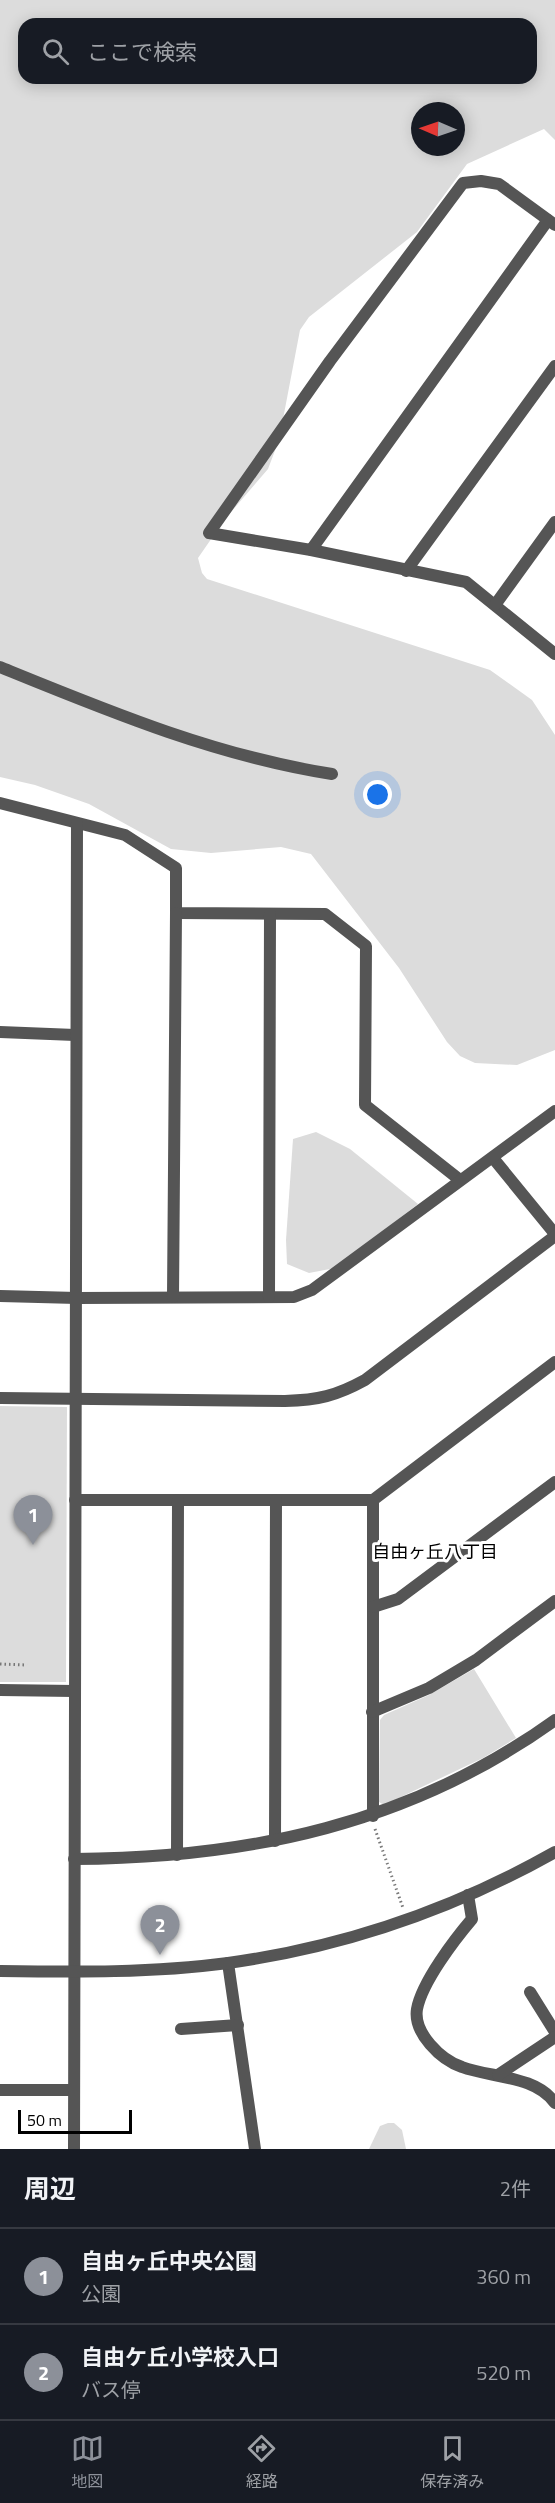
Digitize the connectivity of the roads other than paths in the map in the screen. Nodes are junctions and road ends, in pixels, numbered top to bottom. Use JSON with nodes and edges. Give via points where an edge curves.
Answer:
{"nodes":[{"id":1,"x":552,"y":223,"type":"edge"},
{"id":2,"x":555,"y":366,"type":"edge"},
{"id":3,"x":555,"y":522,"type":"edge"},
{"id":4,"x":311,"y":550,"type":"junction"},
{"id":5,"x":406,"y":571,"type":"junction"},
{"id":6,"x":495,"y":605,"type":"junction"},
{"id":7,"x":555,"y":654,"type":"edge"},
{"id":8,"x":0,"y":668,"type":"edge"},
{"id":9,"x":332,"y":774,"type":"dead end"},
{"id":10,"x":0,"y":803,"type":"edge"},
{"id":11,"x":77,"y":824,"type":"junction"},
{"id":12,"x":176,"y":913,"type":"junction"},
{"id":13,"x":270,"y":914,"type":"junction"},
{"id":14,"x":0,"y":1032,"type":"edge"},
{"id":15,"x":75,"y":1035,"type":"junction"},
{"id":16,"x":555,"y":1111,"type":"edge"},
{"id":17,"x":493,"y":1158,"type":"junction"},
{"id":18,"x":460,"y":1180,"type":"junction"},
{"id":19,"x":555,"y":1235,"type":"edge"},
{"id":20,"x":0,"y":1296,"type":"edge"},
{"id":21,"x":173,"y":1297,"type":"junction"},
{"id":22,"x":269,"y":1297,"type":"junction"},
{"id":23,"x":76,"y":1298,"type":"junction"},
{"id":24,"x":555,"y":1362,"type":"edge"},
{"id":25,"x":0,"y":1398,"type":"edge"},
{"id":26,"x":76,"y":1400,"type":"junction"},
{"id":27,"x":555,"y":1482,"type":"edge"},
{"id":28,"x":75,"y":1500,"type":"junction"},
{"id":29,"x":178,"y":1500,"type":"junction"},
{"id":30,"x":276,"y":1500,"type":"junction"},
{"id":31,"x":373,"y":1500,"type":"junction"},
{"id":32,"x":555,"y":1601,"type":"edge"},
{"id":33,"x":373,"y":1607,"type":"junction"},
{"id":34,"x":0,"y":1690,"type":"edge"},
{"id":35,"x":74,"y":1691,"type":"junction"},
{"id":36,"x":372,"y":1712,"type":"junction"},
{"id":37,"x":555,"y":1720,"type":"edge"},
{"id":38,"x":373,"y":1816,"type":"junction"},
{"id":39,"x":275,"y":1841,"type":"junction"},
{"id":40,"x":555,"y":1852,"type":"edge"},
{"id":41,"x":177,"y":1855,"type":"junction"},
{"id":42,"x":74,"y":1859,"type":"junction"},
{"id":43,"x":468,"y":1895,"type":"junction"},
{"id":44,"x":228,"y":1963,"type":"junction"},
{"id":45,"x":0,"y":1971,"type":"edge"},
{"id":46,"x":75,"y":1972,"type":"junction"},
{"id":47,"x":530,"y":1992,"type":"dead end"},
{"id":48,"x":237,"y":2025,"type":"junction"},
{"id":49,"x":181,"y":2029,"type":"dead end"},
{"id":50,"x":555,"y":2032,"type":"edge"},
{"id":51,"x":555,"y":2037,"type":"edge"},
{"id":52,"x":498,"y":2075,"type":"junction"},
{"id":53,"x":0,"y":2090,"type":"edge"},
{"id":54,"x":74,"y":2090,"type":"junction"},
{"id":55,"x":555,"y":2103,"type":"edge"},
{"id":56,"x":74,"y":2149,"type":"edge"},
{"id":57,"x":255,"y":2149,"type":"edge"}],
"edges":[{"from":1,"to":4,"type":"street"},
{"from":1,"to":4,"type":"street","via":[[499,184],[463,183],[330,361],[209,533]]},
{"from":2,"to":5,"type":"street"},
{"from":3,"to":6,"type":"street"},
{"from":4,"to":5,"type":"street"},
{"from":5,"to":6,"type":"street","via":[[466,582]]},
{"from":6,"to":7,"type":"street"},
{"from":8,"to":9,"type":"street","via":[[231,753]]},
{"from":10,"to":11,"type":"street"},
{"from":11,"to":12,"type":"street","via":[[125,835],[176,868]]},
{"from":11,"to":15,"type":"street"},
{"from":12,"to":13,"type":"street"},
{"from":12,"to":21,"type":"street"},
{"from":13,"to":18,"type":"street","via":[[325,914],[366,946],[365,1105]]},
{"from":13,"to":22,"type":"street"},
{"from":14,"to":15,"type":"street"},
{"from":15,"to":23,"type":"street"},
{"from":16,"to":17,"type":"street"},
{"from":17,"to":18,"type":"street"},
{"from":17,"to":19,"type":"street"},
{"from":18,"to":22,"type":"street","via":[[312,1290],[294,1297]]},
{"from":19,"to":26,"type":"street","via":[[365,1380],[341,1394],[285,1401]]},
{"from":20,"to":23,"type":"street"},
{"from":21,"to":22,"type":"street"},
{"from":21,"to":23,"type":"street"},
{"from":23,"to":26,"type":"street"},
{"from":24,"to":31,"type":"street"},
{"from":25,"to":26,"type":"street"},
{"from":26,"to":28,"type":"street"},
{"from":27,"to":33,"type":"street","via":[[398,1599]]},
{"from":28,"to":29,"type":"street"},
{"from":28,"to":35,"type":"street"},
{"from":29,"to":30,"type":"street"},
{"from":29,"to":41,"type":"street"},
{"from":30,"to":31,"type":"street"},
{"from":30,"to":39,"type":"street"},
{"from":31,"to":33,"type":"street"},
{"from":32,"to":36,"type":"street","via":[[476,1660],[429,1688]]},
{"from":33,"to":36,"type":"street"},
{"from":34,"to":35,"type":"street"},
{"from":35,"to":42,"type":"street"},
{"from":36,"to":38,"type":"street"},
{"from":37,"to":38,"type":"street","via":[[520,1745],[436,1789]]},
{"from":38,"to":39,"type":"street"},
{"from":39,"to":41,"type":"street"},
{"from":40,"to":43,"type":"street"},
{"from":41,"to":42,"type":"street"},
{"from":42,"to":46,"type":"street"},
{"from":43,"to":44,"type":"street","via":[[408,1920],[342,1940]]},
{"from":43,"to":52,"type":"street","via":[[472,1919],[453,1941],[417,2011],[430,2046],[461,2067]]},
{"from":44,"to":46,"type":"street"},
{"from":44,"to":48,"type":"street"},
{"from":45,"to":46,"type":"street"},
{"from":46,"to":54,"type":"street"},
{"from":47,"to":50,"type":"street"},
{"from":48,"to":49,"type":"street"},
{"from":48,"to":57,"type":"street"},
{"from":51,"to":52,"type":"street"},
{"from":52,"to":55,"type":"street","via":[[535,2087]]},
{"from":53,"to":54,"type":"street"},
{"from":54,"to":56,"type":"street"}]}
